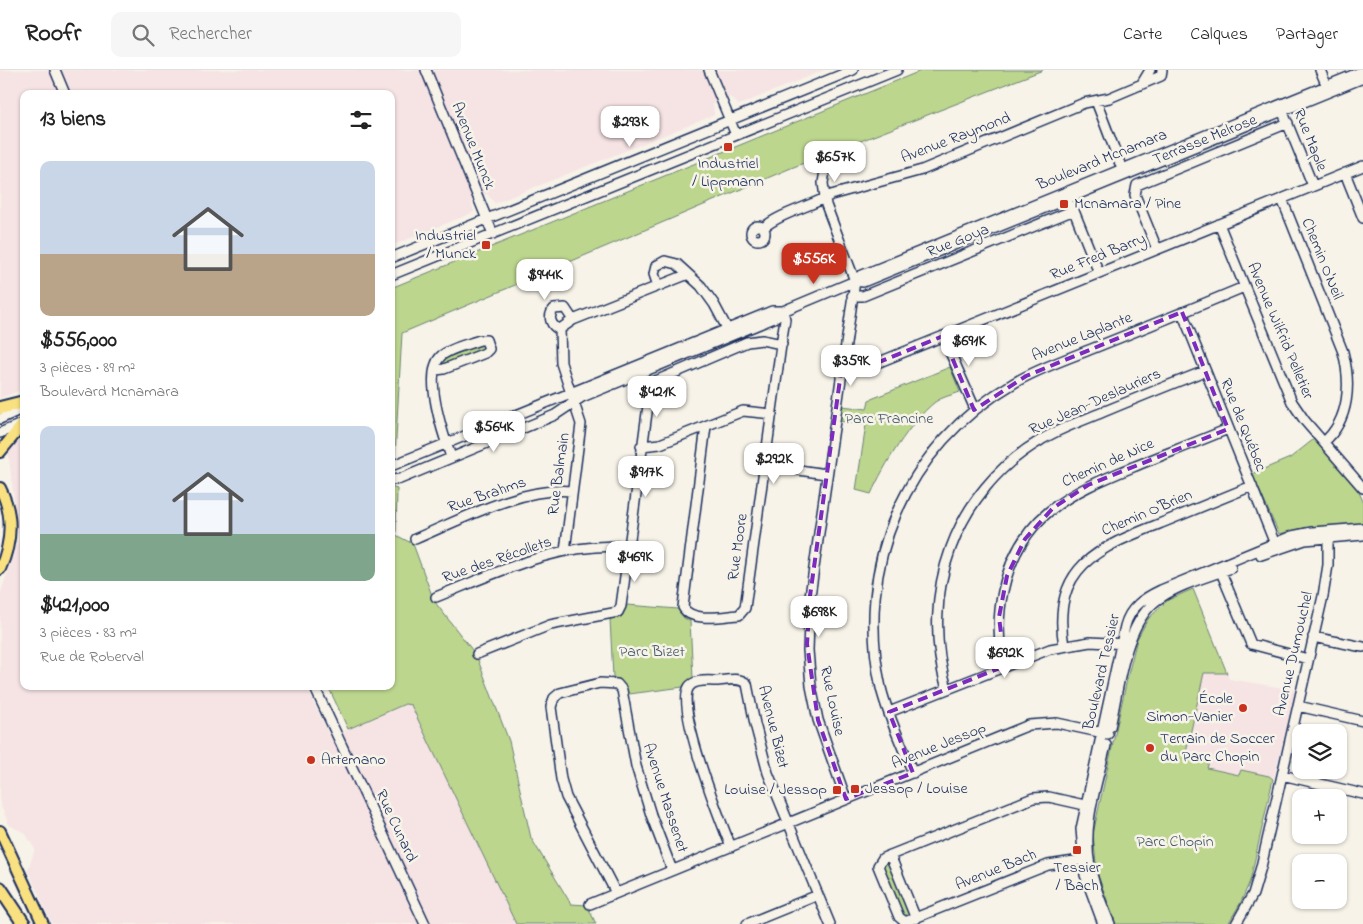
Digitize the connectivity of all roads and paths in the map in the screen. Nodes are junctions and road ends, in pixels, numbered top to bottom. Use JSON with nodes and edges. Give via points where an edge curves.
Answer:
{"nodes":[{"id":1,"x":56,"y":70,"type":"edge"},
{"id":2,"x":426,"y":70,"type":"edge"},
{"id":3,"x":710,"y":70,"type":"edge"},
{"id":4,"x":853,"y":70,"type":"edge"},
{"id":5,"x":897,"y":70,"type":"edge"},
{"id":6,"x":1150,"y":70,"type":"edge"},
{"id":7,"x":1162,"y":70,"type":"edge"},
{"id":8,"x":1320,"y":70,"type":"edge"},
{"id":9,"x":1363,"y":71,"type":"edge"},
{"id":10,"x":1363,"y":78,"type":"edge"},
{"id":11,"x":1141,"y":85,"type":"junction"},
{"id":12,"x":1328,"y":89,"type":"junction"},
{"id":13,"x":64,"y":90,"type":"edge"},
{"id":14,"x":1096,"y":101,"type":"junction"},
{"id":15,"x":1281,"y":108,"type":"junction"},
{"id":16,"x":730,"y":120,"type":"junction"},
{"id":17,"x":1288,"y":123,"type":"junction"},
{"id":18,"x":736,"y":135,"type":"junction"},
{"id":19,"x":826,"y":165,"type":"dead end"},
{"id":20,"x":1363,"y":166,"type":"edge"},
{"id":21,"x":1122,"y":169,"type":"junction"},
{"id":22,"x":1345,"y":173,"type":"junction"},
{"id":23,"x":1313,"y":186,"type":"junction"},
{"id":24,"x":1067,"y":195,"type":"junction"},
{"id":25,"x":824,"y":199,"type":"junction"},
{"id":26,"x":1282,"y":199,"type":"junction"},
{"id":27,"x":1074,"y":210,"type":"junction"},
{"id":28,"x":1363,"y":218,"type":"edge"},
{"id":29,"x":487,"y":219,"type":"junction"},
{"id":30,"x":1219,"y":224,"type":"junction"},
{"id":31,"x":762,"y":228,"type":"dead end"},
{"id":32,"x":493,"y":234,"type":"junction"},
{"id":33,"x":1157,"y":249,"type":"junction"},
{"id":34,"x":395,"y":256,"type":"edge"},
{"id":35,"x":395,"y":273,"type":"edge"},
{"id":36,"x":1099,"y":273,"type":"junction"},
{"id":37,"x":686,"y":275,"type":"junction"},
{"id":38,"x":855,"y":281,"type":"junction"},
{"id":39,"x":658,"y":286,"type":"junction"},
{"id":40,"x":1244,"y":287,"type":"junction"},
{"id":41,"x":852,"y":296,"type":"junction"},
{"id":42,"x":783,"y":311,"type":"junction"},
{"id":43,"x":1182,"y":312,"type":"junction"},
{"id":44,"x":573,"y":320,"type":"junction"},
{"id":45,"x":560,"y":330,"type":"junction"},
{"id":46,"x":729,"y":332,"type":"junction"},
{"id":47,"x":943,"y":336,"type":"junction"},
{"id":48,"x":782,"y":344,"type":"junction"},
{"id":49,"x":735,"y":346,"type":"junction"},
{"id":50,"x":842,"y":365,"type":"junction"},
{"id":51,"x":436,"y":370,"type":"junction"},
{"id":52,"x":1205,"y":371,"type":"junction"},
{"id":53,"x":573,"y":398,"type":"junction"},
{"id":54,"x":20,"y":403,"type":"edge"},
{"id":55,"x":0,"y":408,"type":"edge"},
{"id":56,"x":975,"y":409,"type":"junction"},
{"id":57,"x":20,"y":410,"type":"edge"},
{"id":58,"x":772,"y":414,"type":"junction"},
{"id":59,"x":0,"y":419,"type":"edge"},
{"id":60,"x":20,"y":424,"type":"edge"},
{"id":61,"x":706,"y":426,"type":"junction"},
{"id":62,"x":20,"y":427,"type":"edge"},
{"id":63,"x":1228,"y":429,"type":"junction"},
{"id":64,"x":0,"y":433,"type":"edge"},
{"id":65,"x":1324,"y":442,"type":"junction"},
{"id":66,"x":446,"y":443,"type":"junction"},
{"id":67,"x":641,"y":446,"type":"junction"},
{"id":68,"x":0,"y":452,"type":"edge"},
{"id":69,"x":451,"y":457,"type":"junction"},
{"id":70,"x":395,"y":464,"type":"edge"},
{"id":71,"x":765,"y":465,"type":"junction"},
{"id":72,"x":826,"y":474,"type":"junction"},
{"id":73,"x":395,"y":480,"type":"edge"},
{"id":74,"x":1362,"y":483,"type":"edge"},
{"id":75,"x":1252,"y":486,"type":"junction"},
{"id":76,"x":0,"y":488,"type":"edge"},
{"id":77,"x":572,"y":490,"type":"junction"},
{"id":78,"x":1363,"y":528,"type":"edge"},
{"id":79,"x":1328,"y":535,"type":"junction"},
{"id":80,"x":1363,"y":535,"type":"edge"},
{"id":81,"x":415,"y":539,"type":"dead end"},
{"id":82,"x":1276,"y":546,"type":"junction"},
{"id":83,"x":628,"y":547,"type":"junction"},
{"id":84,"x":566,"y":552,"type":"junction"},
{"id":85,"x":0,"y":569,"type":"edge"},
{"id":86,"x":1221,"y":572,"type":"junction"},
{"id":87,"x":436,"y":597,"type":"dead end"},
{"id":88,"x":1313,"y":637,"type":"junction"},
{"id":89,"x":1126,"y":643,"type":"junction"},
{"id":90,"x":1064,"y":646,"type":"junction"},
{"id":91,"x":1363,"y":647,"type":"edge"},
{"id":92,"x":477,"y":654,"type":"dead end"},
{"id":93,"x":1308,"y":659,"type":"junction"},
{"id":94,"x":1005,"y":666,"type":"junction"},
{"id":95,"x":947,"y":689,"type":"junction"},
{"id":96,"x":316,"y":690,"type":"edge"},
{"id":97,"x":1298,"y":706,"type":"junction"},
{"id":98,"x":889,"y":712,"type":"junction"},
{"id":99,"x":1363,"y":722,"type":"edge"},
{"id":100,"x":1106,"y":734,"type":"junction"},
{"id":101,"x":913,"y":773,"type":"junction"},
{"id":102,"x":1282,"y":775,"type":"junction"},
{"id":103,"x":1363,"y":794,"type":"edge"},
{"id":104,"x":846,"y":800,"type":"junction"},
{"id":105,"x":1089,"y":806,"type":"junction"},
{"id":106,"x":788,"y":822,"type":"junction"},
{"id":107,"x":0,"y":831,"type":"edge"},
{"id":108,"x":731,"y":847,"type":"junction"},
{"id":109,"x":890,"y":856,"type":"junction"},
{"id":110,"x":1086,"y":859,"type":"junction"},
{"id":111,"x":672,"y":870,"type":"junction"},
{"id":112,"x":0,"y":888,"type":"edge"},
{"id":113,"x":616,"y":894,"type":"junction"},
{"id":114,"x":818,"y":895,"type":"junction"},
{"id":115,"x":590,"y":904,"type":"dead end"},
{"id":116,"x":916,"y":919,"type":"junction"},
{"id":117,"x":1104,"y":922,"type":"edge"},
{"id":118,"x":24,"y":924,"type":"edge"},
{"id":119,"x":43,"y":924,"type":"edge"},
{"id":120,"x":425,"y":924,"type":"edge"},
{"id":121,"x":747,"y":924,"type":"edge"},
{"id":122,"x":830,"y":924,"type":"edge"},
{"id":123,"x":1236,"y":924,"type":"edge"}],
"edges":[{"from":1,"to":13,"type":"street"},
{"from":2,"to":29,"type":"street","name":"Avenue Munck"},
{"from":3,"to":16,"type":"street"},
{"from":4,"to":16,"type":"street"},
{"from":5,"to":18,"type":"street"},
{"from":6,"to":11,"type":"street"},
{"from":7,"to":11,"type":"street","name":"Avenue Raymond","via":[[1162,76]]},
{"from":8,"to":12,"type":"street"},
{"from":9,"to":12,"type":"street","name":"Boulevard Mcnamara"},
{"from":10,"to":12,"type":"street","name":"Boulevard Mcnamara"},
{"from":11,"to":14,"type":"street","name":"Avenue Raymond"},
{"from":12,"to":15,"type":"street","name":"Boulevard Mcnamara"},
{"from":14,"to":21,"type":"street"},
{"from":14,"to":25,"type":"street","name":"Avenue Raymond","via":[[922,170]]},
{"from":15,"to":17,"type":"street","name":"Rue Maple"},
{"from":15,"to":21,"type":"street","name":"Boulevard Mcnamara"},
{"from":15,"to":24,"type":"street","name":"Boulevard Mcnamara"},
{"from":16,"to":18,"type":"street"},
{"from":16,"to":29,"type":"street"},
{"from":17,"to":23,"type":"street","name":"Rue Maple"},
{"from":17,"to":33,"type":"street","name":"Terrasse Melrose","via":[[1140,183],[1135,188],[1135,195]]},
{"from":18,"to":32,"type":"street"},
{"from":19,"to":25,"type":"street"},
{"from":20,"to":22,"type":"street","name":"Rue Fred Barry"},
{"from":21,"to":24,"type":"street","name":"Boulevard Mcnamara"},
{"from":22,"to":23,"type":"street","name":"Rue Fred Barry"},
{"from":22,"to":28,"type":"street"},
{"from":23,"to":26,"type":"street","name":"Rue Fred Barry"},
{"from":24,"to":27,"type":"street"},
{"from":24,"to":38,"type":"street","name":"Boulevard Mcnamara","via":[[863,282]]},
{"from":25,"to":31,"type":"street","name":"Avenue Raymond"},
{"from":25,"to":38,"type":"street"},
{"from":26,"to":30,"type":"street","name":"Rue Fred Barry"},
{"from":26,"to":65,"type":"street","name":"Chemin O'Neil","via":[[1347,368],[1348,391],[1343,413],[1335,430]]},
{"from":27,"to":36,"type":"street"},
{"from":27,"to":41,"type":"street","name":"Rue Goya","via":[[864,296]]},
{"from":29,"to":32,"type":"street","name":"Avenue Munck"},
{"from":29,"to":34,"type":"street"},
{"from":30,"to":33,"type":"street","name":"Rue Fred Barry"},
{"from":30,"to":40,"type":"street","name":"Avenue Wilfrid Pelletier"},
{"from":32,"to":35,"type":"street"},
{"from":33,"to":36,"type":"street","name":"Rue Fred Barry"},
{"from":36,"to":47,"type":"street","name":"Rue Fred Barry"},
{"from":37,"to":39,"type":"street"},
{"from":37,"to":39,"type":"street","via":[[674,263],[663,262],[655,270]]},
{"from":37,"to":46,"type":"street","via":[[708,295]]},
{"from":38,"to":41,"type":"street","name":"Rue Louise"},
{"from":38,"to":42,"type":"street","name":"Boulevard Mcnamara"},
{"from":39,"to":44,"type":"street"},
{"from":40,"to":43,"type":"street","name":"Avenue Laplante"},
{"from":40,"to":65,"type":"street","name":"Avenue Wilfrid Pelletier","via":[[1289,396],[1301,416]]},
{"from":41,"to":50,"type":"street","name":"Rue Louise"},
{"from":42,"to":46,"type":"street","name":"Boulevard Mcnamara","via":[[772,312]]},
{"from":42,"to":48,"type":"street","name":"Rue Moore"},
{"from":43,"to":52,"type":"street","name":"Rue de Québec"},
{"from":43,"to":56,"type":"street","name":"Avenue Laplante","via":[[1026,376]]},
{"from":44,"to":45,"type":"street"},
{"from":44,"to":45,"type":"street","name":"Rue Balmain","via":[[565,308],[554,309],[550,321]]},
{"from":45,"to":53,"type":"street","name":"Rue Balmain","via":[[561,363]]},
{"from":46,"to":49,"type":"street"},
{"from":46,"to":53,"type":"street","name":"Boulevard Mcnamara"},
{"from":47,"to":50,"type":"street","name":"Rue Fred Barry","via":[[872,364],[858,367]]},
{"from":47,"to":56,"type":"street"},
{"from":48,"to":49,"type":"street","via":[[758,340]]},
{"from":48,"to":58,"type":"street","name":"Rue Moore"},
{"from":49,"to":67,"type":"street","via":[[652,382]]},
{"from":50,"to":72,"type":"street","name":"Rue Louise"},
{"from":51,"to":51,"type":"street","via":[[444,370],[484,353],[489,344],[480,340],[444,354]]},
{"from":51,"to":66,"type":"street","via":[[435,402]]},
{"from":52,"to":63,"type":"street","name":"Rue de Québec"},
{"from":52,"to":95,"type":"street","name":"Rue Jean-Deslauriers","via":[[1049,435],[1014,458],[984,488],[955,536],[940,582],[937,638]]},
{"from":53,"to":66,"type":"street","name":"Boulevard Mcnamara"},
{"from":53,"to":69,"type":"street","name":"Boulevard Mcnamara","via":[[555,415]]},
{"from":53,"to":77,"type":"street","name":"Rue Balmain","via":[[581,427]]},
{"from":54,"to":55,"type":"highway"},
{"from":56,"to":98,"type":"street","name":"Avenue Laplante","via":[[941,442],[920,469],[900,506],[884,548],[876,586],[873,632],[880,682]]},
{"from":57,"to":59,"type":"street"},
{"from":58,"to":61,"type":"street","via":[[746,410]]},
{"from":58,"to":71,"type":"street","name":"Rue Moore"},
{"from":60,"to":64,"type":"street"},
{"from":61,"to":67,"type":"street","via":[[657,445]]},
{"from":61,"to":71,"type":"street","name":"Rue Moore","via":[[683,601],[687,613],[695,616],[739,615],[744,611]]},
{"from":62,"to":68,"type":"main road"},
{"from":63,"to":75,"type":"street","name":"Rue de Québec"},
{"from":63,"to":94,"type":"street","name":"Chemin de Nice","via":[[1081,488],[1038,522],[1018,551],[1003,590],[999,624]]},
{"from":65,"to":74,"type":"street","name":"Avenue Wilfrid Pelletier"},
{"from":66,"to":69,"type":"street"},
{"from":66,"to":70,"type":"street","name":"Boulevard Mcnamara"},
{"from":67,"to":83,"type":"street"},
{"from":69,"to":73,"type":"street","name":"Boulevard Mcnamara"},
{"from":71,"to":72,"type":"street"},
{"from":72,"to":104,"type":"street","name":"Rue Louise","via":[[808,611],[808,663],[818,720]]},
{"from":75,"to":82,"type":"street","name":"Rue de Québec"},
{"from":75,"to":90,"type":"street","name":"Chemin O'Brien","via":[[1116,541],[1093,555],[1078,571],[1066,595],[1062,622]]},
{"from":76,"to":85,"type":"main road","via":[[8,507],[10,531]]},
{"from":77,"to":81,"type":"street","name":"Rue Brahms","via":[[523,497]]},
{"from":77,"to":84,"type":"street","name":"Rue Balmain"},
{"from":78,"to":79,"type":"street","name":"Boulevard Tessier"},
{"from":79,"to":80,"type":"street","name":"Boulevard Tessier"},
{"from":79,"to":82,"type":"street","name":"Boulevard Tessier"},
{"from":79,"to":88,"type":"street","name":"Avenue Dumouchel","via":[[1325,583]]},
{"from":82,"to":86,"type":"street","name":"Boulevard Tessier"},
{"from":82,"to":89,"type":"street","name":"Boulevard Tessier","via":[[1144,599],[1127,618]]},
{"from":83,"to":84,"type":"street","name":"Rue des Récollets","via":[[601,546]]},
{"from":83,"to":92,"type":"street","via":[[619,611],[550,625]]},
{"from":84,"to":87,"type":"street","name":"Rue des Récollets","via":[[517,565]]},
{"from":86,"to":89,"type":"street","name":"Boulevard Tessier","via":[[1157,600],[1139,618]]},
{"from":86,"to":93,"type":"street","via":[[1250,642],[1256,647]]},
{"from":88,"to":91,"type":"street"},
{"from":88,"to":93,"type":"street","name":"Avenue Dumouchel"},
{"from":89,"to":90,"type":"street"},
{"from":89,"to":100,"type":"street","name":"Boulevard Tessier"},
{"from":90,"to":94,"type":"street"},
{"from":93,"to":97,"type":"street","name":"Avenue Dumouchel"},
{"from":94,"to":95,"type":"street"},
{"from":95,"to":98,"type":"street"},
{"from":96,"to":120,"type":"street","name":"Rue Cunard"},
{"from":97,"to":99,"type":"street"},
{"from":97,"to":102,"type":"street","name":"Avenue Dumouchel"},
{"from":98,"to":101,"type":"street","name":"Avenue Laplante"},
{"from":100,"to":101,"type":"street","name":"Avenue Jessop","via":[[1057,723],[1038,723]]},
{"from":100,"to":105,"type":"street","name":"Boulevard Tessier"},
{"from":101,"to":104,"type":"street","name":"Avenue Jessop"},
{"from":102,"to":103,"type":"street"},
{"from":102,"to":123,"type":"street","name":"Avenue Dumouchel","via":[[1256,883]]},
{"from":104,"to":106,"type":"street","name":"Avenue Jessop"},
{"from":105,"to":109,"type":"street","via":[[1049,797],[1033,798]]},
{"from":105,"to":110,"type":"street","name":"Boulevard Tessier","via":[[1081,830]]},
{"from":106,"to":108,"type":"street","name":"Avenue Jessop"},
{"from":106,"to":108,"type":"street","name":"Avenue Bizet","via":[[764,758],[747,684],[740,680],[694,683],[686,694],[694,739],[708,789]]},
{"from":106,"to":114,"type":"street"},
{"from":107,"to":119,"type":"main road"},
{"from":108,"to":111,"type":"street","name":"Avenue Jessop"},
{"from":109,"to":116,"type":"street"},
{"from":109,"to":116,"type":"street","via":[[881,859],[878,866],[899,917],[905,922]]},
{"from":110,"to":116,"type":"street","name":"Avenue Bach","via":[[1044,867]]},
{"from":110,"to":117,"type":"street","name":"Boulevard Tessier"},
{"from":111,"to":113,"type":"street","name":"Avenue Jessop"},
{"from":111,"to":113,"type":"street","name":"Avenue Massenet","via":[[640,780],[620,686],[606,682],[560,693],[551,707],[564,791]]},
{"from":112,"to":118,"type":"highway"},
{"from":113,"to":115,"type":"street","name":"Avenue Jessop"},
{"from":114,"to":121,"type":"street"},
{"from":114,"to":122,"type":"street"}]}
